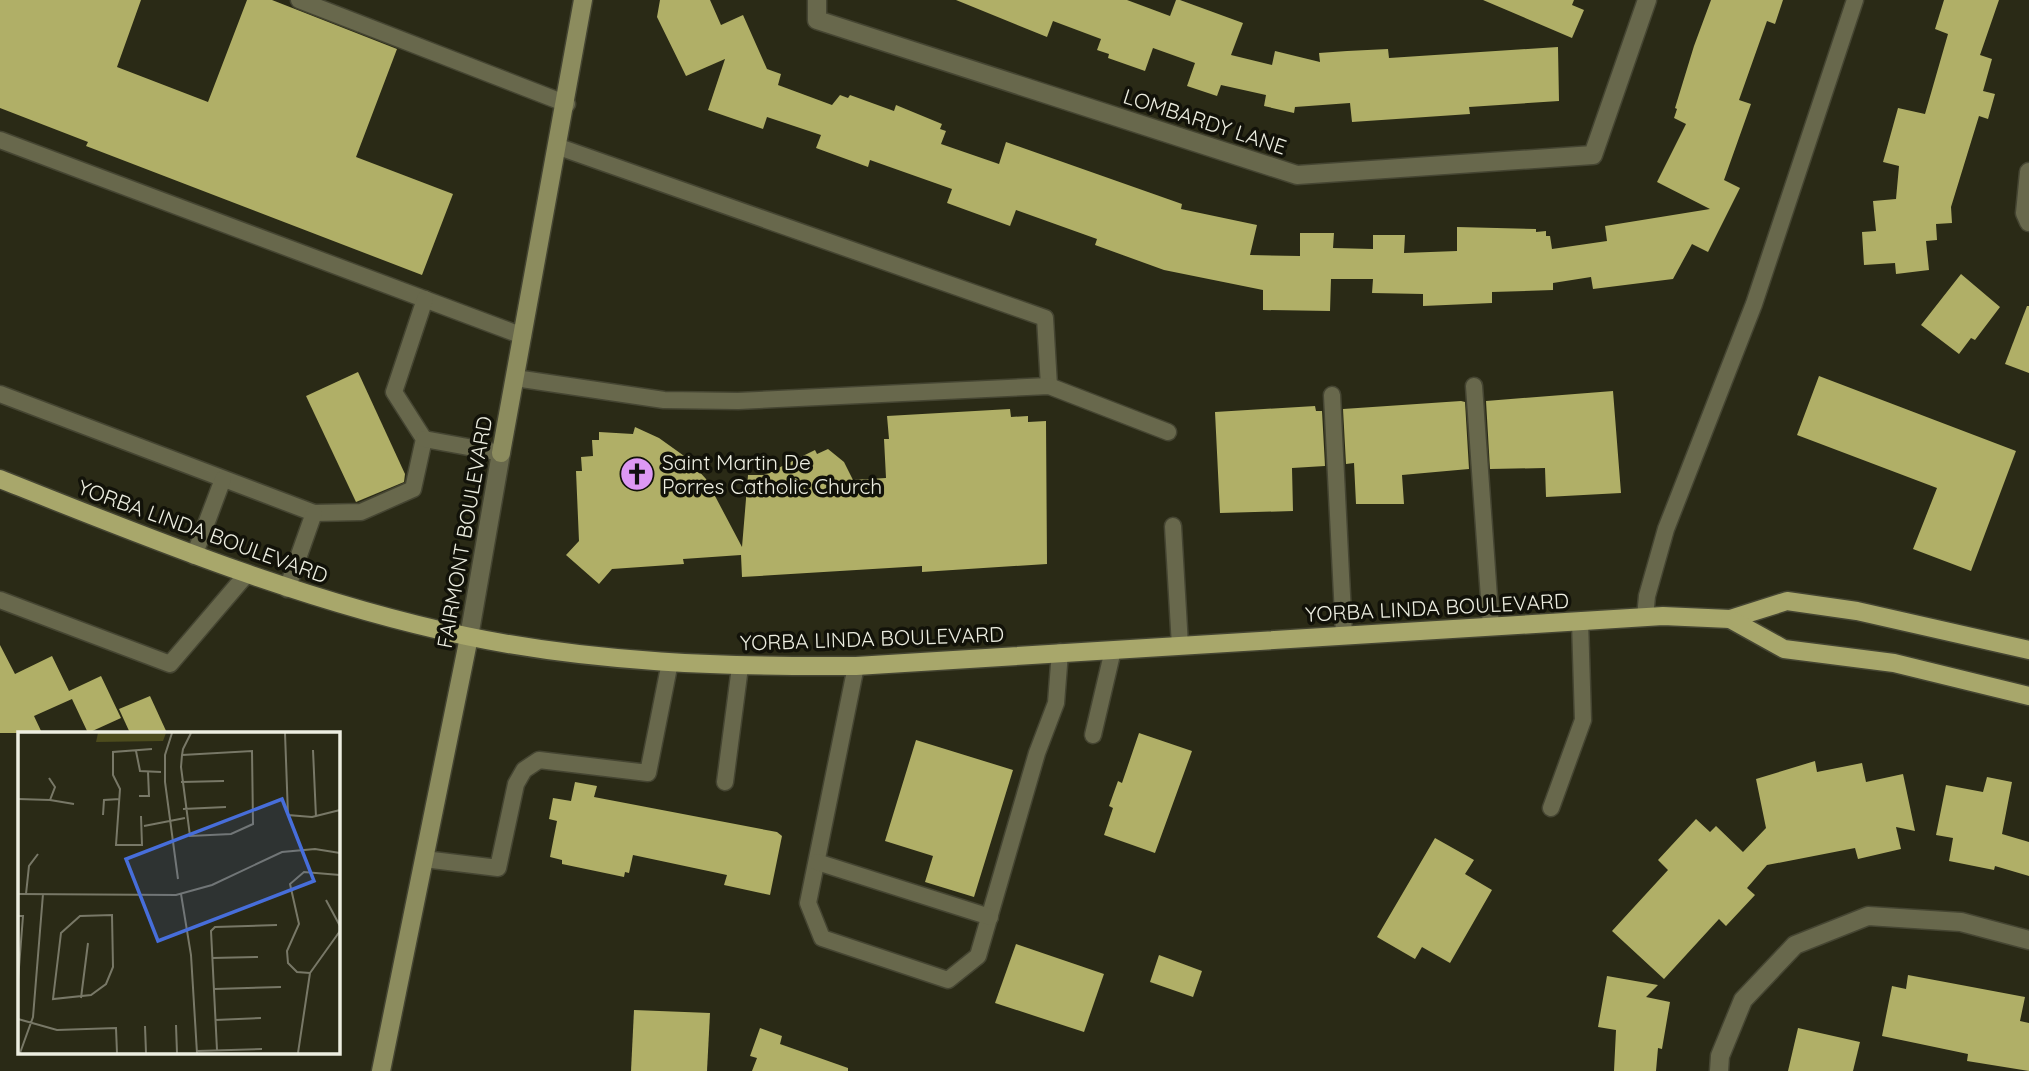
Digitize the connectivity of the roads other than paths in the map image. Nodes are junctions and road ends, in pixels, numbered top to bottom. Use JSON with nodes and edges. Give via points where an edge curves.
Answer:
{"nodes":[{"id":1,"x":299,"y":0,"type":"edge"},
{"id":2,"x":583,"y":0,"type":"edge"},
{"id":3,"x":817,"y":0,"type":"edge"},
{"id":4,"x":1647,"y":0,"type":"edge"},
{"id":5,"x":1855,"y":0,"type":"edge"},
{"id":6,"x":567,"y":104,"type":"junction"},
{"id":7,"x":0,"y":140,"type":"edge"},
{"id":8,"x":559,"y":147,"type":"junction"},
{"id":9,"x":2029,"y":172,"type":"edge"},
{"id":10,"x":2027,"y":218,"type":"edge"},
{"id":11,"x":425,"y":299,"type":"junction"},
{"id":12,"x":523,"y":336,"type":"junction"},
{"id":13,"x":515,"y":378,"type":"junction"},
{"id":14,"x":1049,"y":386,"type":"junction"},
{"id":15,"x":1474,"y":386,"type":"dead end"},
{"id":16,"x":0,"y":394,"type":"edge"},
{"id":17,"x":1332,"y":395,"type":"dead end"},
{"id":18,"x":1168,"y":432,"type":"dead end"},
{"id":19,"x":424,"y":439,"type":"junction"},
{"id":20,"x":501,"y":453,"type":"junction"},
{"id":21,"x":223,"y":479,"type":"junction"},
{"id":22,"x":0,"y":480,"type":"edge"},
{"id":23,"x":314,"y":513,"type":"junction"},
{"id":24,"x":1173,"y":526,"type":"dead end"},
{"id":25,"x":194,"y":556,"type":"junction"},
{"id":26,"x":246,"y":575,"type":"junction"},
{"id":27,"x":287,"y":589,"type":"junction"},
{"id":28,"x":0,"y":600,"type":"edge"},
{"id":29,"x":1645,"y":617,"type":"junction"},
{"id":30,"x":1730,"y":620,"type":"junction"},
{"id":31,"x":1580,"y":621,"type":"junction"},
{"id":32,"x":1491,"y":626,"type":"junction"},
{"id":33,"x":1345,"y":635,"type":"junction"},
{"id":34,"x":469,"y":637,"type":"junction"},
{"id":35,"x":1180,"y":646,"type":"junction"},
{"id":36,"x":1113,"y":650,"type":"junction"},
{"id":37,"x":2029,"y":650,"type":"edge"},
{"id":38,"x":1060,"y":652,"type":"junction"},
{"id":39,"x":670,"y":662,"type":"junction"},
{"id":40,"x":856,"y":666,"type":"junction"},
{"id":41,"x":740,"y":667,"type":"junction"},
{"id":42,"x":2029,"y":696,"type":"edge"},
{"id":43,"x":1093,"y":736,"type":"dead end"},
{"id":44,"x":725,"y":782,"type":"dead end"},
{"id":45,"x":1551,"y":808,"type":"dead end"},
{"id":46,"x":424,"y":859,"type":"junction"},
{"id":47,"x":817,"y":862,"type":"junction"},
{"id":48,"x":990,"y":917,"type":"junction"},
{"id":49,"x":2029,"y":940,"type":"edge"},
{"id":50,"x":380,"y":1071,"type":"edge"},
{"id":51,"x":1719,"y":1071,"type":"edge"}],
"edges":[{"from":1,"to":6,"type":"lane"},
{"from":2,"to":6,"type":"main road","name":"FAIRMONT BOULEVARD"},
{"from":3,"to":4,"type":"street","name":"LOMBARDY LANE","via":[[817,20],[1297,175],[1593,155]]},
{"from":5,"to":29,"type":"lane","via":[[1754,304],[1666,529]]},
{"from":6,"to":8,"type":"main road","name":"FAIRMONT BOULEVARD"},
{"from":7,"to":11,"type":"lane"},
{"from":8,"to":12,"type":"main road","name":"FAIRMONT BOULEVARD"},
{"from":8,"to":14,"type":"lane","via":[[1045,318]]},
{"from":9,"to":10,"type":"street"},
{"from":11,"to":12,"type":"lane"},
{"from":11,"to":19,"type":"lane","via":[[394,392]]},
{"from":12,"to":13,"type":"main road","name":"FAIRMONT BOULEVARD"},
{"from":13,"to":14,"type":"lane","via":[[664,400],[738,401]]},
{"from":13,"to":20,"type":"main road","name":"FAIRMONT BOULEVARD"},
{"from":14,"to":18,"type":"lane"},
{"from":15,"to":32,"type":"lane"},
{"from":16,"to":21,"type":"lane"},
{"from":17,"to":33,"type":"lane"},
{"from":19,"to":20,"type":"lane"},
{"from":19,"to":23,"type":"lane","via":[[413,489],[361,512]]},
{"from":20,"to":34,"type":"street","name":"FAIRMONT BOULEVARD"},
{"from":21,"to":23,"type":"lane"},
{"from":21,"to":25,"type":"lane"},
{"from":22,"to":25,"type":"main road","name":"YORBA LINDA BOULEVARD"},
{"from":23,"to":27,"type":"lane"},
{"from":24,"to":35,"type":"lane"},
{"from":25,"to":26,"type":"main road","name":"YORBA LINDA BOULEVARD"},
{"from":26,"to":27,"type":"main road","name":"YORBA LINDA BOULEVARD"},
{"from":26,"to":28,"type":"lane","via":[[170,664]]},
{"from":27,"to":34,"type":"main road","name":"YORBA LINDA BOULEVARD"},
{"from":29,"to":30,"type":"main road","name":"YORBA LINDA BOULEVARD"},
{"from":29,"to":31,"type":"main road","name":"YORBA LINDA BOULEVARD"},
{"from":30,"to":37,"type":"main road","name":"YORBA LINDA BOULEVARD","via":[[1787,601],[1857,611]]},
{"from":30,"to":42,"type":"main road","name":"YORBA LINDA BOULEVARD","via":[[1784,649],[1894,663]]},
{"from":31,"to":32,"type":"main road","name":"YORBA LINDA BOULEVARD"},
{"from":31,"to":45,"type":"lane","via":[[1583,720]]},
{"from":32,"to":33,"type":"main road","name":"YORBA LINDA BOULEVARD"},
{"from":33,"to":35,"type":"main road","name":"YORBA LINDA BOULEVARD"},
{"from":34,"to":39,"type":"main road","name":"YORBA LINDA BOULEVARD"},
{"from":34,"to":46,"type":"main road","name":"FAIRMONT BOULEVARD"},
{"from":35,"to":36,"type":"main road","name":"YORBA LINDA BOULEVARD"},
{"from":36,"to":38,"type":"main road","name":"YORBA LINDA BOULEVARD"},
{"from":36,"to":43,"type":"lane"},
{"from":38,"to":40,"type":"main road","name":"YORBA LINDA BOULEVARD"},
{"from":38,"to":48,"type":"lane","via":[[1056,703]]},
{"from":39,"to":41,"type":"main road","name":"YORBA LINDA BOULEVARD"},
{"from":39,"to":46,"type":"lane","via":[[648,773],[540,760],[524,770],[516,784],[498,868]]},
{"from":40,"to":41,"type":"main road","name":"YORBA LINDA BOULEVARD"},
{"from":40,"to":47,"type":"lane"},
{"from":41,"to":44,"type":"lane"},
{"from":46,"to":50,"type":"main road","name":"FAIRMONT BOULEVARD"},
{"from":47,"to":48,"type":"lane"},
{"from":47,"to":48,"type":"lane","via":[[808,903],[822,938],[948,979],[978,956]]},
{"from":49,"to":51,"type":"street","via":[[1961,922],[1868,916],[1795,945],[1743,1000],[1720,1056]]}]}
